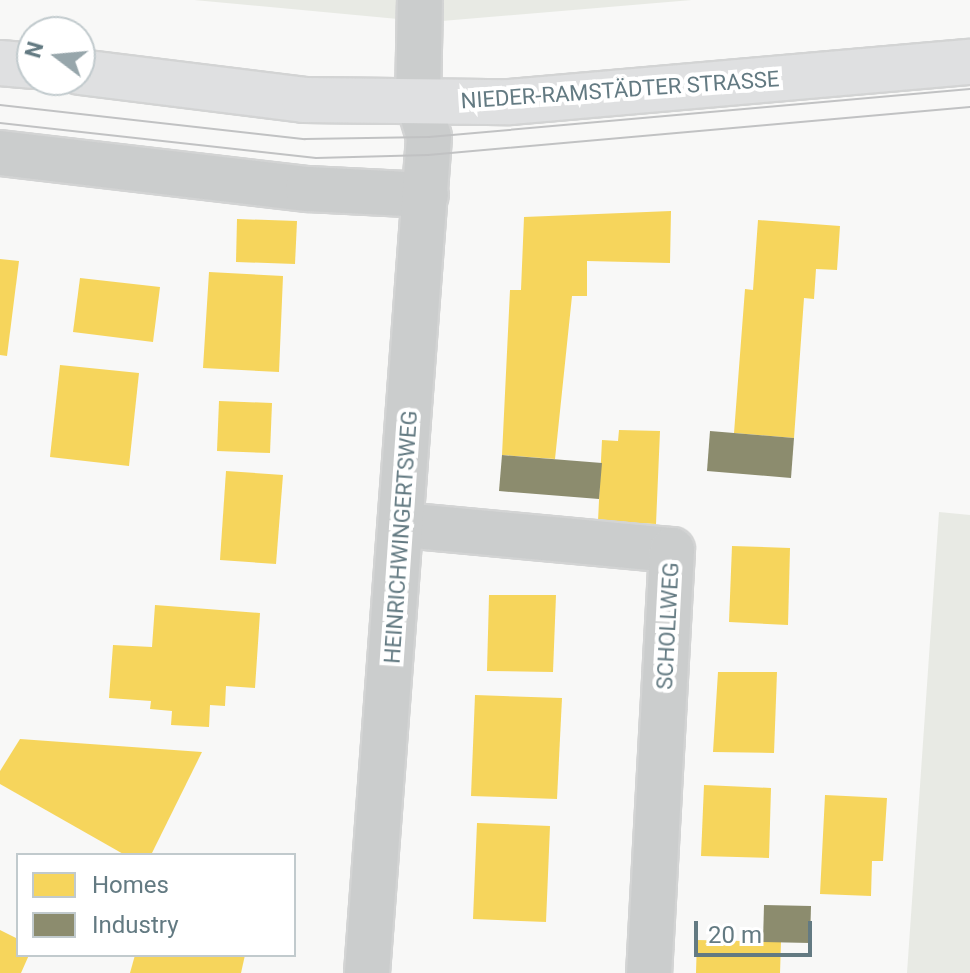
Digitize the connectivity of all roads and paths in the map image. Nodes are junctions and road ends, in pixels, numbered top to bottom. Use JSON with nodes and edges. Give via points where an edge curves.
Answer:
{"nodes":[{"id":1,"x":420,"y":0,"type":"edge"},
{"id":2,"x":970,"y":62,"type":"edge"},
{"id":3,"x":96,"y":74,"type":"edge"},
{"id":4,"x":418,"y":102,"type":"junction"},
{"id":5,"x":0,"y":153,"type":"edge"},
{"id":6,"x":426,"y":195,"type":"junction"},
{"id":7,"x":402,"y":525,"type":"junction"},
{"id":8,"x":367,"y":973,"type":"edge"},
{"id":9,"x":649,"y":973,"type":"edge"}],
"edges":[{"from":1,"to":4,"type":"street","name":"HEINRICHWINGERTSWEG"},
{"from":2,"to":4,"type":"main road","name":"NIEDER-RAMSTÄDTER STRASSE","via":[[510,102]]},
{"from":3,"to":4,"type":"main road","name":"NIEDER-RAMSTÄDTER STRASSE","via":[[304,100]]},
{"from":4,"to":6,"type":"street","name":"HEINRICHWINGERTSWEG","via":[[429,137]]},
{"from":5,"to":6,"type":"street","via":[[308,189]]},
{"from":6,"to":7,"type":"street","name":"HEINRICHWINGERTSWEG"},
{"from":7,"to":8,"type":"street","name":"HEINRICHWINGERTSWEG"},
{"from":7,"to":9,"type":"street","name":"SCHOLLWEG","via":[[672,550]]}]}
